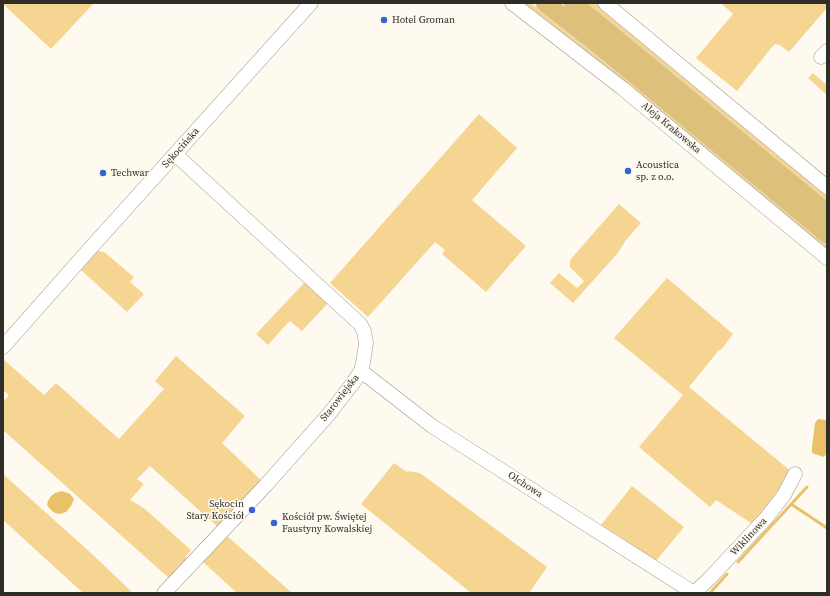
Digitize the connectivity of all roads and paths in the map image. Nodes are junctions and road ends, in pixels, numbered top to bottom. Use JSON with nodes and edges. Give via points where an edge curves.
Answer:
{"nodes":[{"id":1,"x":311,"y":3,"type":"edge"},
{"id":2,"x":512,"y":3,"type":"edge"},
{"id":3,"x":545,"y":3,"type":"edge"},
{"id":4,"x":573,"y":3,"type":"edge"},
{"id":5,"x":605,"y":3,"type":"edge"},
{"id":6,"x":175,"y":154,"type":"junction"},
{"id":7,"x":827,"y":187,"type":"edge"},
{"id":8,"x":827,"y":213,"type":"edge"},
{"id":9,"x":827,"y":234,"type":"edge"},
{"id":10,"x":827,"y":258,"type":"edge"},
{"id":11,"x":3,"y":347,"type":"edge"},
{"id":12,"x":360,"y":371,"type":"junction"},
{"id":13,"x":795,"y":474,"type":"dead end"},
{"id":14,"x":164,"y":593,"type":"edge"},
{"id":15,"x":694,"y":593,"type":"edge"}],
"edges":[{"from":1,"to":6,"type":"street","name":"Sękocińska"},
{"from":2,"to":10,"type":"street","name":"Aleja Krakowska","via":[[622,88]]},
{"from":3,"to":9,"type":"main road","name":"Aleja Krakowska"},
{"from":4,"to":8,"type":"main road"},
{"from":5,"to":7,"type":"street"},
{"from":6,"to":11,"type":"street","name":"Sękocińska"},
{"from":6,"to":12,"type":"street","name":"Starowiejska","via":[[360,324],[366,340]]},
{"from":12,"to":14,"type":"street","name":"Starowiejska","via":[[329,414]]},
{"from":12,"to":15,"type":"street","name":"Olchowa","via":[[432,426]]},
{"from":13,"to":15,"type":"street","name":"Wiklinowa","via":[[784,496],[766,518]]}]}
